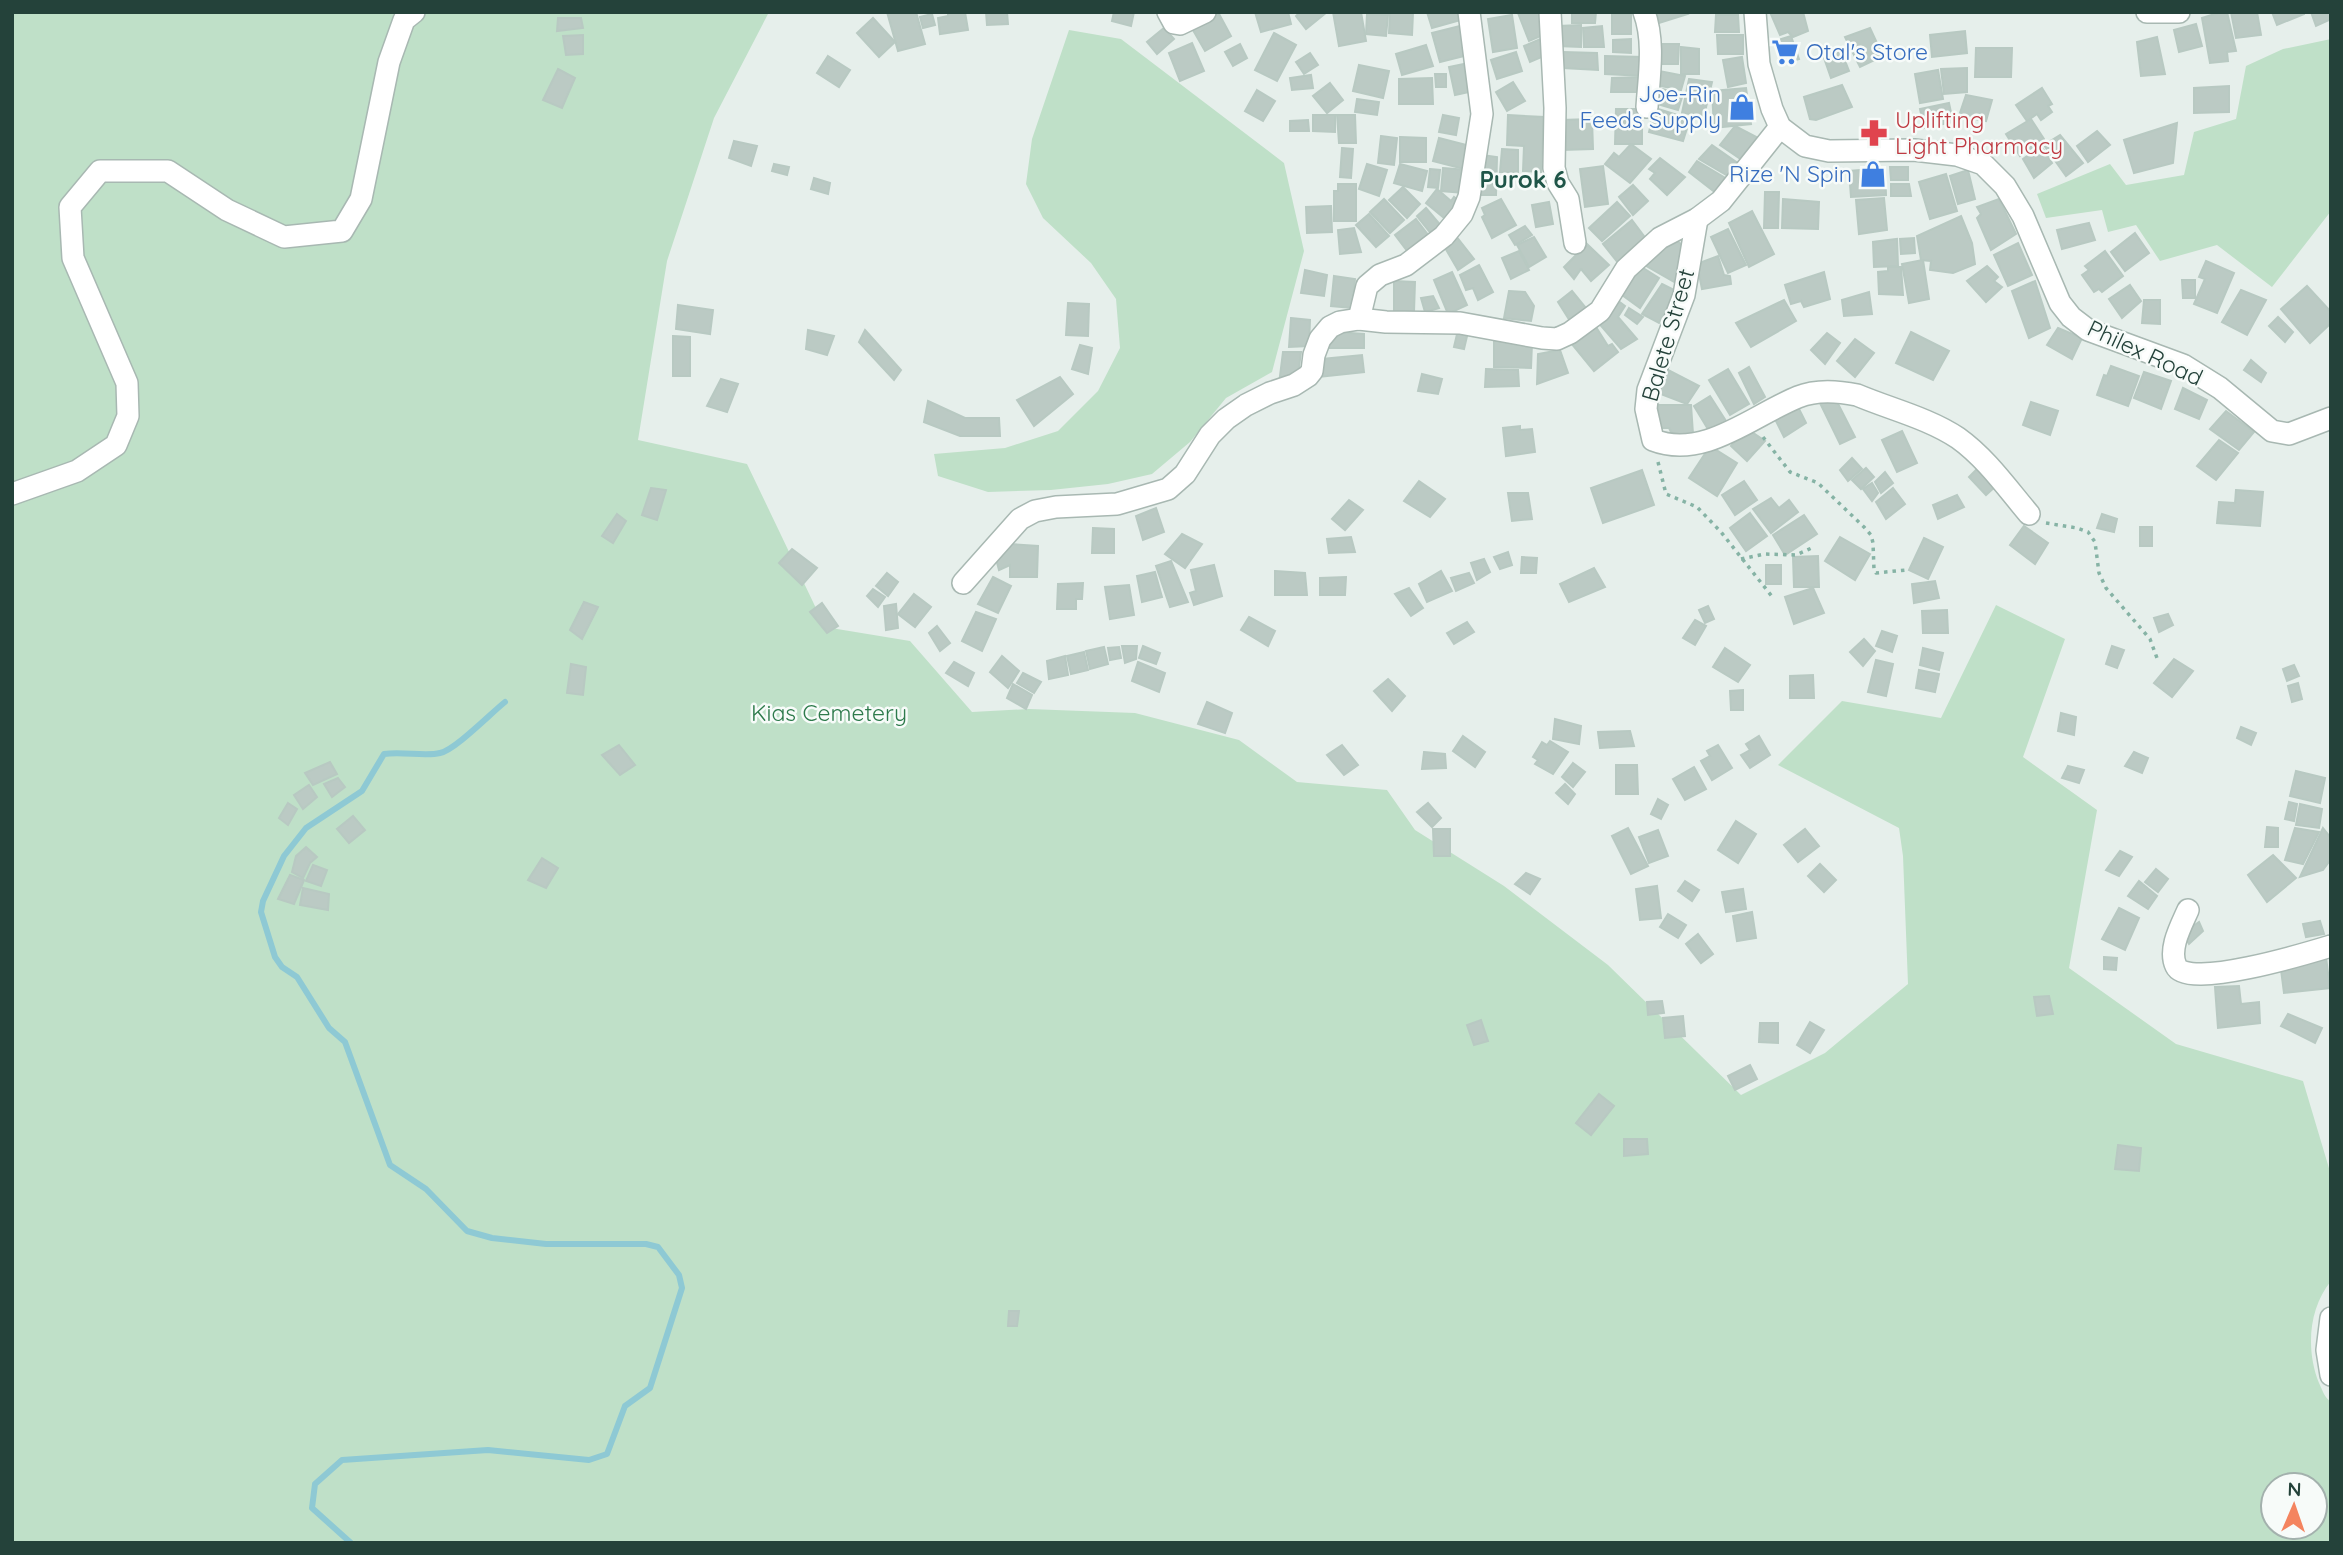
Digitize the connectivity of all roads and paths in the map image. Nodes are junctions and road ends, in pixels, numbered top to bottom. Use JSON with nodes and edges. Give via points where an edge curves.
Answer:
{"nodes":[{"id":1,"x":414,"y":12,"type":"edge"},
{"id":2,"x":1205,"y":12,"type":"edge"},
{"id":3,"x":1469,"y":12,"type":"edge"},
{"id":4,"x":1550,"y":12,"type":"edge"},
{"id":5,"x":1644,"y":12,"type":"edge"},
{"id":6,"x":1755,"y":12,"type":"edge"},
{"id":7,"x":2147,"y":12,"type":"edge"},
{"id":8,"x":2179,"y":12,"type":"edge"},
{"id":9,"x":1171,"y":18,"type":"edge"},
{"id":10,"x":1647,"y":107,"type":"dead end"},
{"id":11,"x":1780,"y":127,"type":"junction"},
{"id":12,"x":1697,"y":219,"type":"junction"},
{"id":13,"x":1575,"y":243,"type":"dead end"},
{"id":14,"x":1359,"y":319,"type":"junction"},
{"id":15,"x":2331,"y":418,"type":"edge"},
{"id":16,"x":1741,"y":425,"type":"junction"},
{"id":17,"x":1653,"y":440,"type":"junction"},
{"id":18,"x":12,"y":494,"type":"edge"},
{"id":19,"x":2029,"y":514,"type":"joint"},
{"id":20,"x":1814,"y":547,"type":"dead end"},
{"id":21,"x":1741,"y":559,"type":"junction"},
{"id":22,"x":1906,"y":570,"type":"dead end"},
{"id":23,"x":963,"y":583,"type":"dead end"},
{"id":24,"x":1774,"y":599,"type":"dead end"},
{"id":25,"x":2157,"y":657,"type":"dead end"},
{"id":26,"x":2188,"y":910,"type":"dead end"},
{"id":27,"x":2331,"y":946,"type":"edge"},
{"id":28,"x":2331,"y":1318,"type":"edge"},
{"id":29,"x":2331,"y":1375,"type":"edge"}],
"edges":[{"from":1,"to":18,"type":"street","via":[[404,20],[389,62],[361,199],[342,231],[284,237],[227,210],[168,171],[100,171],[70,207],[72,258],[127,383],[128,416],[116,445],[77,471]]},
{"from":2,"to":9,"type":"street","via":[[1180,24]]},
{"from":3,"to":14,"type":"street","via":[[1482,114],[1469,197],[1462,215],[1444,236],[1406,265],[1380,275],[1367,286]]},
{"from":4,"to":13,"type":"street","via":[[1554,168],[1568,199]]},
{"from":5,"to":10,"type":"street","via":[[1649,24]]},
{"from":6,"to":11,"type":"street","via":[[1759,64]]},
{"from":7,"to":8,"type":"street"},
{"from":11,"to":12,"type":"street","via":[[1721,201]]},
{"from":11,"to":15,"type":"street","name":"Philex Road","via":[[1805,146],[1829,151],[1914,150],[1983,164],[2023,216],[2060,303],[2088,330],[2183,365],[2220,388],[2272,432],[2288,434]]},
{"from":12,"to":14,"type":"street","via":[[1660,238],[1626,270],[1600,311],[1557,338],[1460,323]]},
{"from":12,"to":17,"type":"street","name":"Balete Street","via":[[1684,295],[1648,390],[1647,423]]},
{"from":14,"to":23,"type":"street","via":[[1330,327],[1303,380],[1226,419],[1185,474],[1168,489],[1117,504],[1035,511],[1020,519]]},
{"from":16,"to":17,"type":"street","via":[[1715,439],[1690,444]]},
{"from":16,"to":19,"type":"street","via":[[1800,396],[1827,391],[1857,395],[1959,439]]},
{"from":16,"to":22,"type":"path","via":[[1754,427],[1790,472],[1818,483],[1864,527],[1871,535],[1876,573]]},
{"from":17,"to":21,"type":"path","via":[[1667,494],[1697,507]]},
{"from":19,"to":25,"type":"path","via":[[2051,525],[2088,533],[2095,542],[2106,588],[2150,639]]},
{"from":20,"to":21,"type":"path","via":[[1796,555]]},
{"from":21,"to":24,"type":"path"},
{"from":26,"to":27,"type":"street","via":[[2174,954],[2175,965],[2189,974],[2227,972]]},
{"from":28,"to":29,"type":"street","via":[[2327,1350]]}]}
